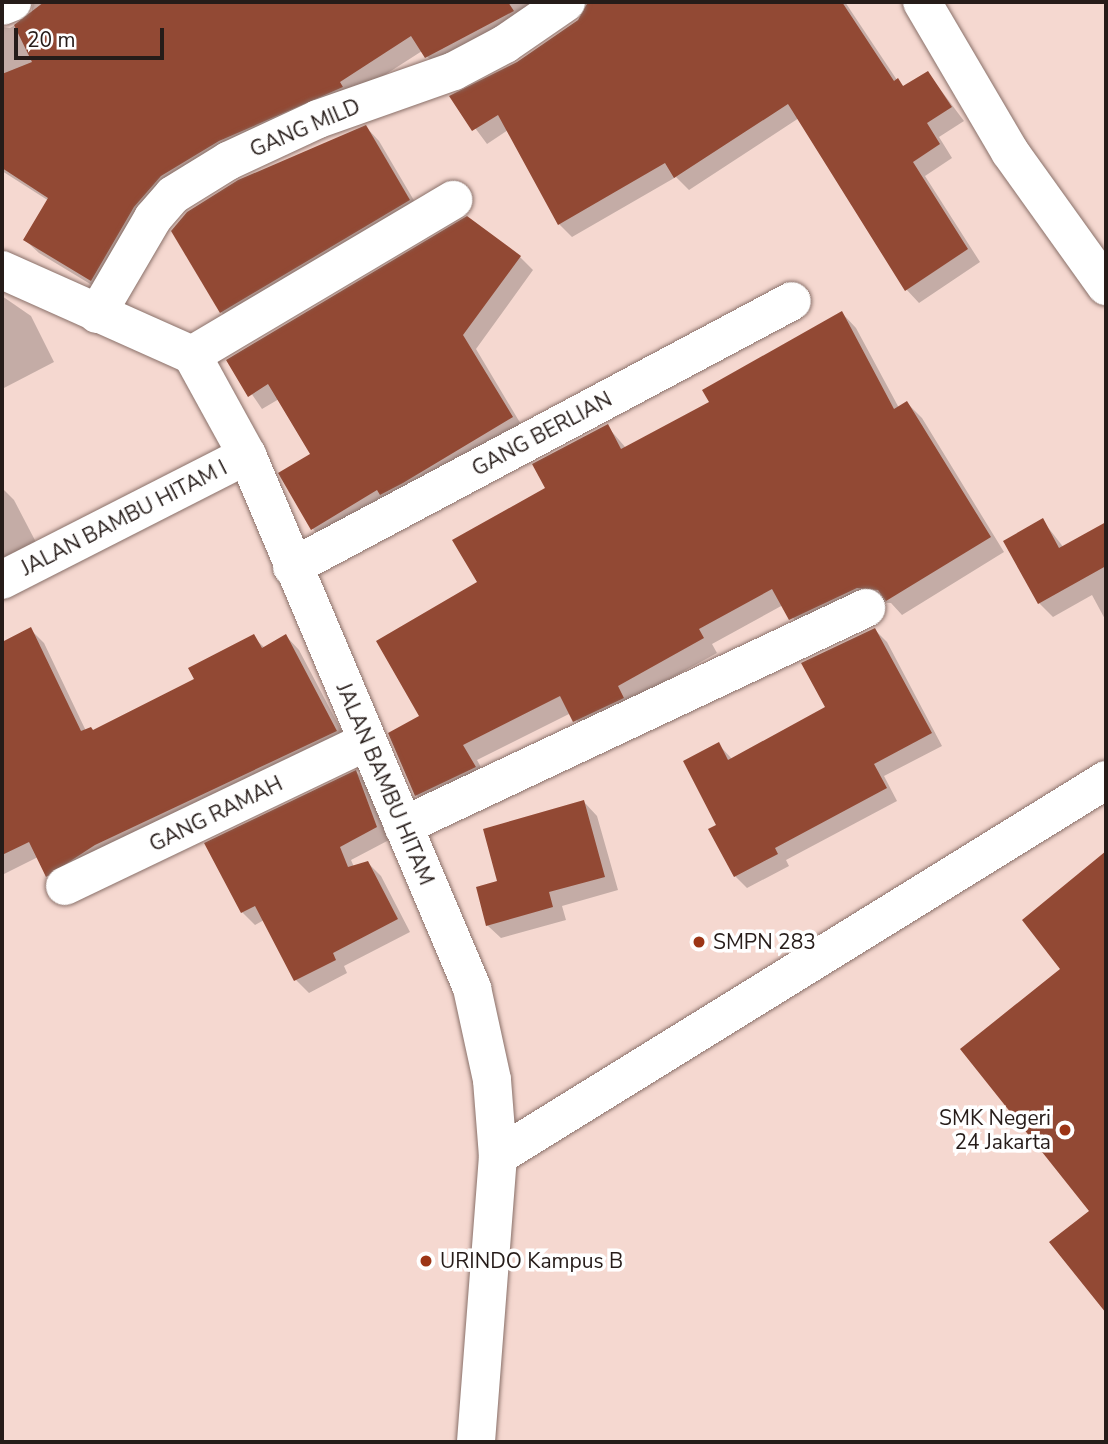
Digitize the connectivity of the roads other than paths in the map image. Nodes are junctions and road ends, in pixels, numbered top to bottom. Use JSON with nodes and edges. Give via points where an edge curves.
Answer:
{"nodes":[{"id":1,"x":12,"y":2,"type":"edge"},
{"id":2,"x":563,"y":2,"type":"edge"},
{"id":3,"x":922,"y":2,"type":"edge"},
{"id":4,"x":2,"y":6,"type":"edge"},
{"id":5,"x":453,"y":200,"type":"dead end"},
{"id":6,"x":2,"y":270,"type":"edge"},
{"id":7,"x":1106,"y":286,"type":"edge"},
{"id":8,"x":792,"y":301,"type":"dead end"},
{"id":9,"x":97,"y":314,"type":"junction"},
{"id":10,"x":192,"y":355,"type":"junction"},
{"id":11,"x":247,"y":455,"type":"junction"},
{"id":12,"x":292,"y":567,"type":"junction"},
{"id":13,"x":2,"y":580,"type":"edge"},
{"id":14,"x":866,"y":608,"type":"dead end"},
{"id":15,"x":367,"y":741,"type":"junction"},
{"id":16,"x":1106,"y":780,"type":"edge"},
{"id":17,"x":403,"y":825,"type":"junction"},
{"id":18,"x":65,"y":886,"type":"dead end"},
{"id":19,"x":498,"y":1156,"type":"junction"},
{"id":20,"x":476,"y":1442,"type":"edge"}],
"edges":[{"from":1,"to":4,"type":"street"},
{"from":2,"to":9,"type":"street","name":"GANG MILD","via":[[505,44],[454,71],[318,120],[228,161],[173,195],[153,218]]},
{"from":3,"to":7,"type":"street","via":[[1010,152]]},
{"from":5,"to":10,"type":"street"},
{"from":6,"to":9,"type":"street"},
{"from":8,"to":12,"type":"street","name":"GANG BERLIAN"},
{"from":9,"to":10,"type":"street"},
{"from":10,"to":11,"type":"street","name":"JALAN BAMBU HITAM"},
{"from":11,"to":12,"type":"street","name":"JALAN BAMBU HITAM"},
{"from":11,"to":13,"type":"street","name":"JALAN BAMBU HITAM I"},
{"from":12,"to":15,"type":"street","name":"JALAN BAMBU HITAM"},
{"from":14,"to":17,"type":"street"},
{"from":15,"to":17,"type":"street","name":"JALAN BAMBU HITAM"},
{"from":15,"to":18,"type":"street","name":"GANG RAMAH"},
{"from":16,"to":19,"type":"street"},
{"from":17,"to":19,"type":"street","name":"JALAN BAMBU HITAM","via":[[472,988],[492,1080]]},
{"from":19,"to":20,"type":"street","name":"JALAN BAMBU HITAM"}]}
